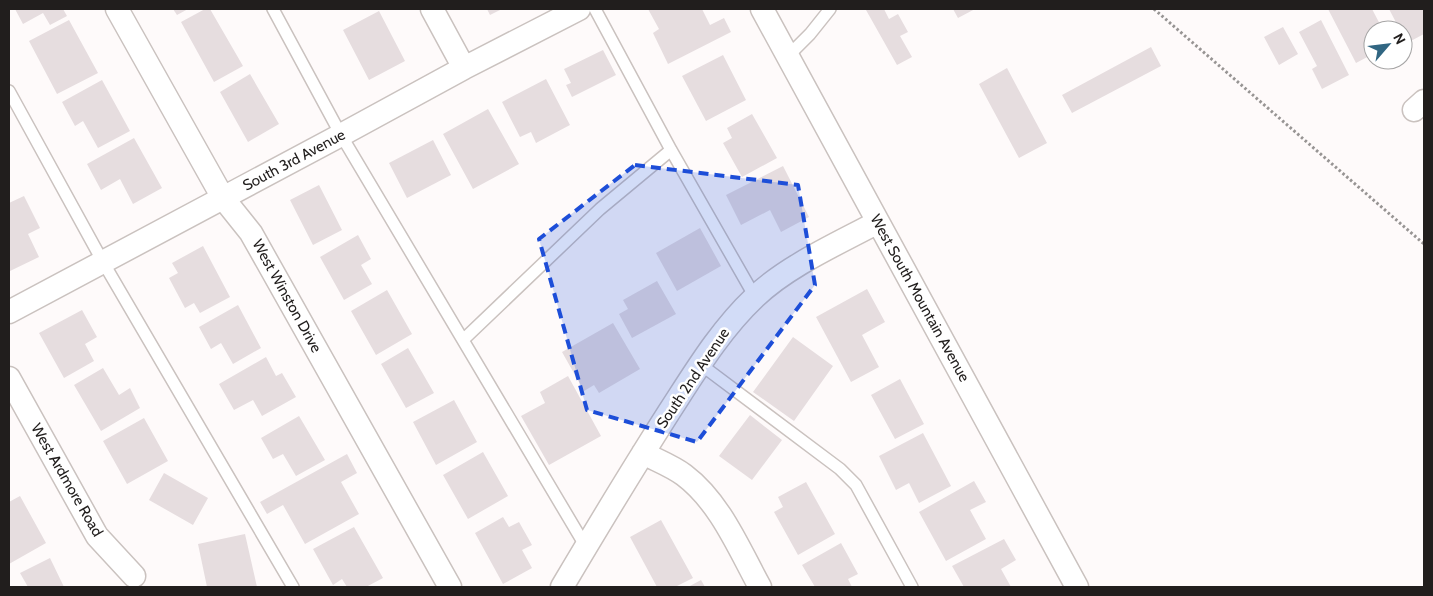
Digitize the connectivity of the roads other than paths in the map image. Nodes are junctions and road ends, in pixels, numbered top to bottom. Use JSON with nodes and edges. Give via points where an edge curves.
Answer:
{"nodes":[{"id":1,"x":117,"y":9,"type":"edge"},
{"id":2,"x":273,"y":9,"type":"edge"},
{"id":3,"x":432,"y":9,"type":"edge"},
{"id":4,"x":579,"y":9,"type":"edge"},
{"id":5,"x":595,"y":9,"type":"edge"},
{"id":6,"x":762,"y":9,"type":"edge"},
{"id":7,"x":830,"y":9,"type":"edge"},
{"id":8,"x":788,"y":56,"type":"junction"},
{"id":9,"x":464,"y":68,"type":"junction"},
{"id":10,"x":9,"y":91,"type":"edge"},
{"id":11,"x":341,"y":135,"type":"junction"},
{"id":12,"x":671,"y":150,"type":"junction"},
{"id":13,"x":223,"y":198,"type":"junction"},
{"id":14,"x":878,"y":222,"type":"junction"},
{"id":15,"x":103,"y":262,"type":"junction"},
{"id":16,"x":754,"y":297,"type":"junction"},
{"id":17,"x":9,"y":312,"type":"edge"},
{"id":18,"x":463,"y":340,"type":"junction"},
{"id":19,"x":700,"y":364,"type":"junction"},
{"id":20,"x":9,"y":378,"type":"edge"},
{"id":21,"x":643,"y":453,"type":"junction"},
{"id":22,"x":586,"y":547,"type":"junction"},
{"id":23,"x":134,"y":576,"type":"dead end"},
{"id":24,"x":293,"y":587,"type":"edge"},
{"id":25,"x":450,"y":587,"type":"edge"},
{"id":26,"x":562,"y":587,"type":"edge"},
{"id":27,"x":760,"y":587,"type":"edge"},
{"id":28,"x":912,"y":587,"type":"edge"},
{"id":29,"x":1077,"y":587,"type":"edge"}],
"edges":[{"from":1,"to":13,"type":"street","name":"West Winston Drive"},
{"from":2,"to":11,"type":"lane"},
{"from":3,"to":9,"type":"street"},
{"from":4,"to":9,"type":"street","name":"South 3rd Avenue"},
{"from":5,"to":12,"type":"lane"},
{"from":6,"to":8,"type":"street","name":"West South Mountain Avenue"},
{"from":7,"to":8,"type":"lane"},
{"from":8,"to":14,"type":"street","name":"West South Mountain Avenue"},
{"from":9,"to":11,"type":"street","name":"South 3rd Avenue"},
{"from":10,"to":15,"type":"lane"},
{"from":11,"to":13,"type":"street","name":"South 3rd Avenue"},
{"from":11,"to":18,"type":"lane"},
{"from":12,"to":16,"type":"lane"},
{"from":12,"to":18,"type":"lane","via":[[600,210]]},
{"from":13,"to":15,"type":"street","name":"South 3rd Avenue"},
{"from":13,"to":25,"type":"street","name":"West Winston Drive","via":[[251,233]]},
{"from":14,"to":16,"type":"street","name":"South 2nd Avenue","via":[[779,276]]},
{"from":14,"to":29,"type":"street","name":"West South Mountain Avenue"},
{"from":15,"to":17,"type":"street","name":"South 3rd Avenue"},
{"from":15,"to":24,"type":"lane"},
{"from":16,"to":19,"type":"street","name":"South 2nd Avenue"},
{"from":18,"to":22,"type":"lane"},
{"from":19,"to":21,"type":"street","name":"South 2nd Avenue"},
{"from":19,"to":28,"type":"lane","via":[[840,469],[856,486]]},
{"from":20,"to":23,"type":"street","name":"West Ardmore Road","via":[[97,536]]},
{"from":21,"to":22,"type":"street","name":"South 2nd Avenue"},
{"from":21,"to":27,"type":"street","via":[[683,474],[707,496]]},
{"from":22,"to":26,"type":"street","name":"South 2nd Avenue"}]}
